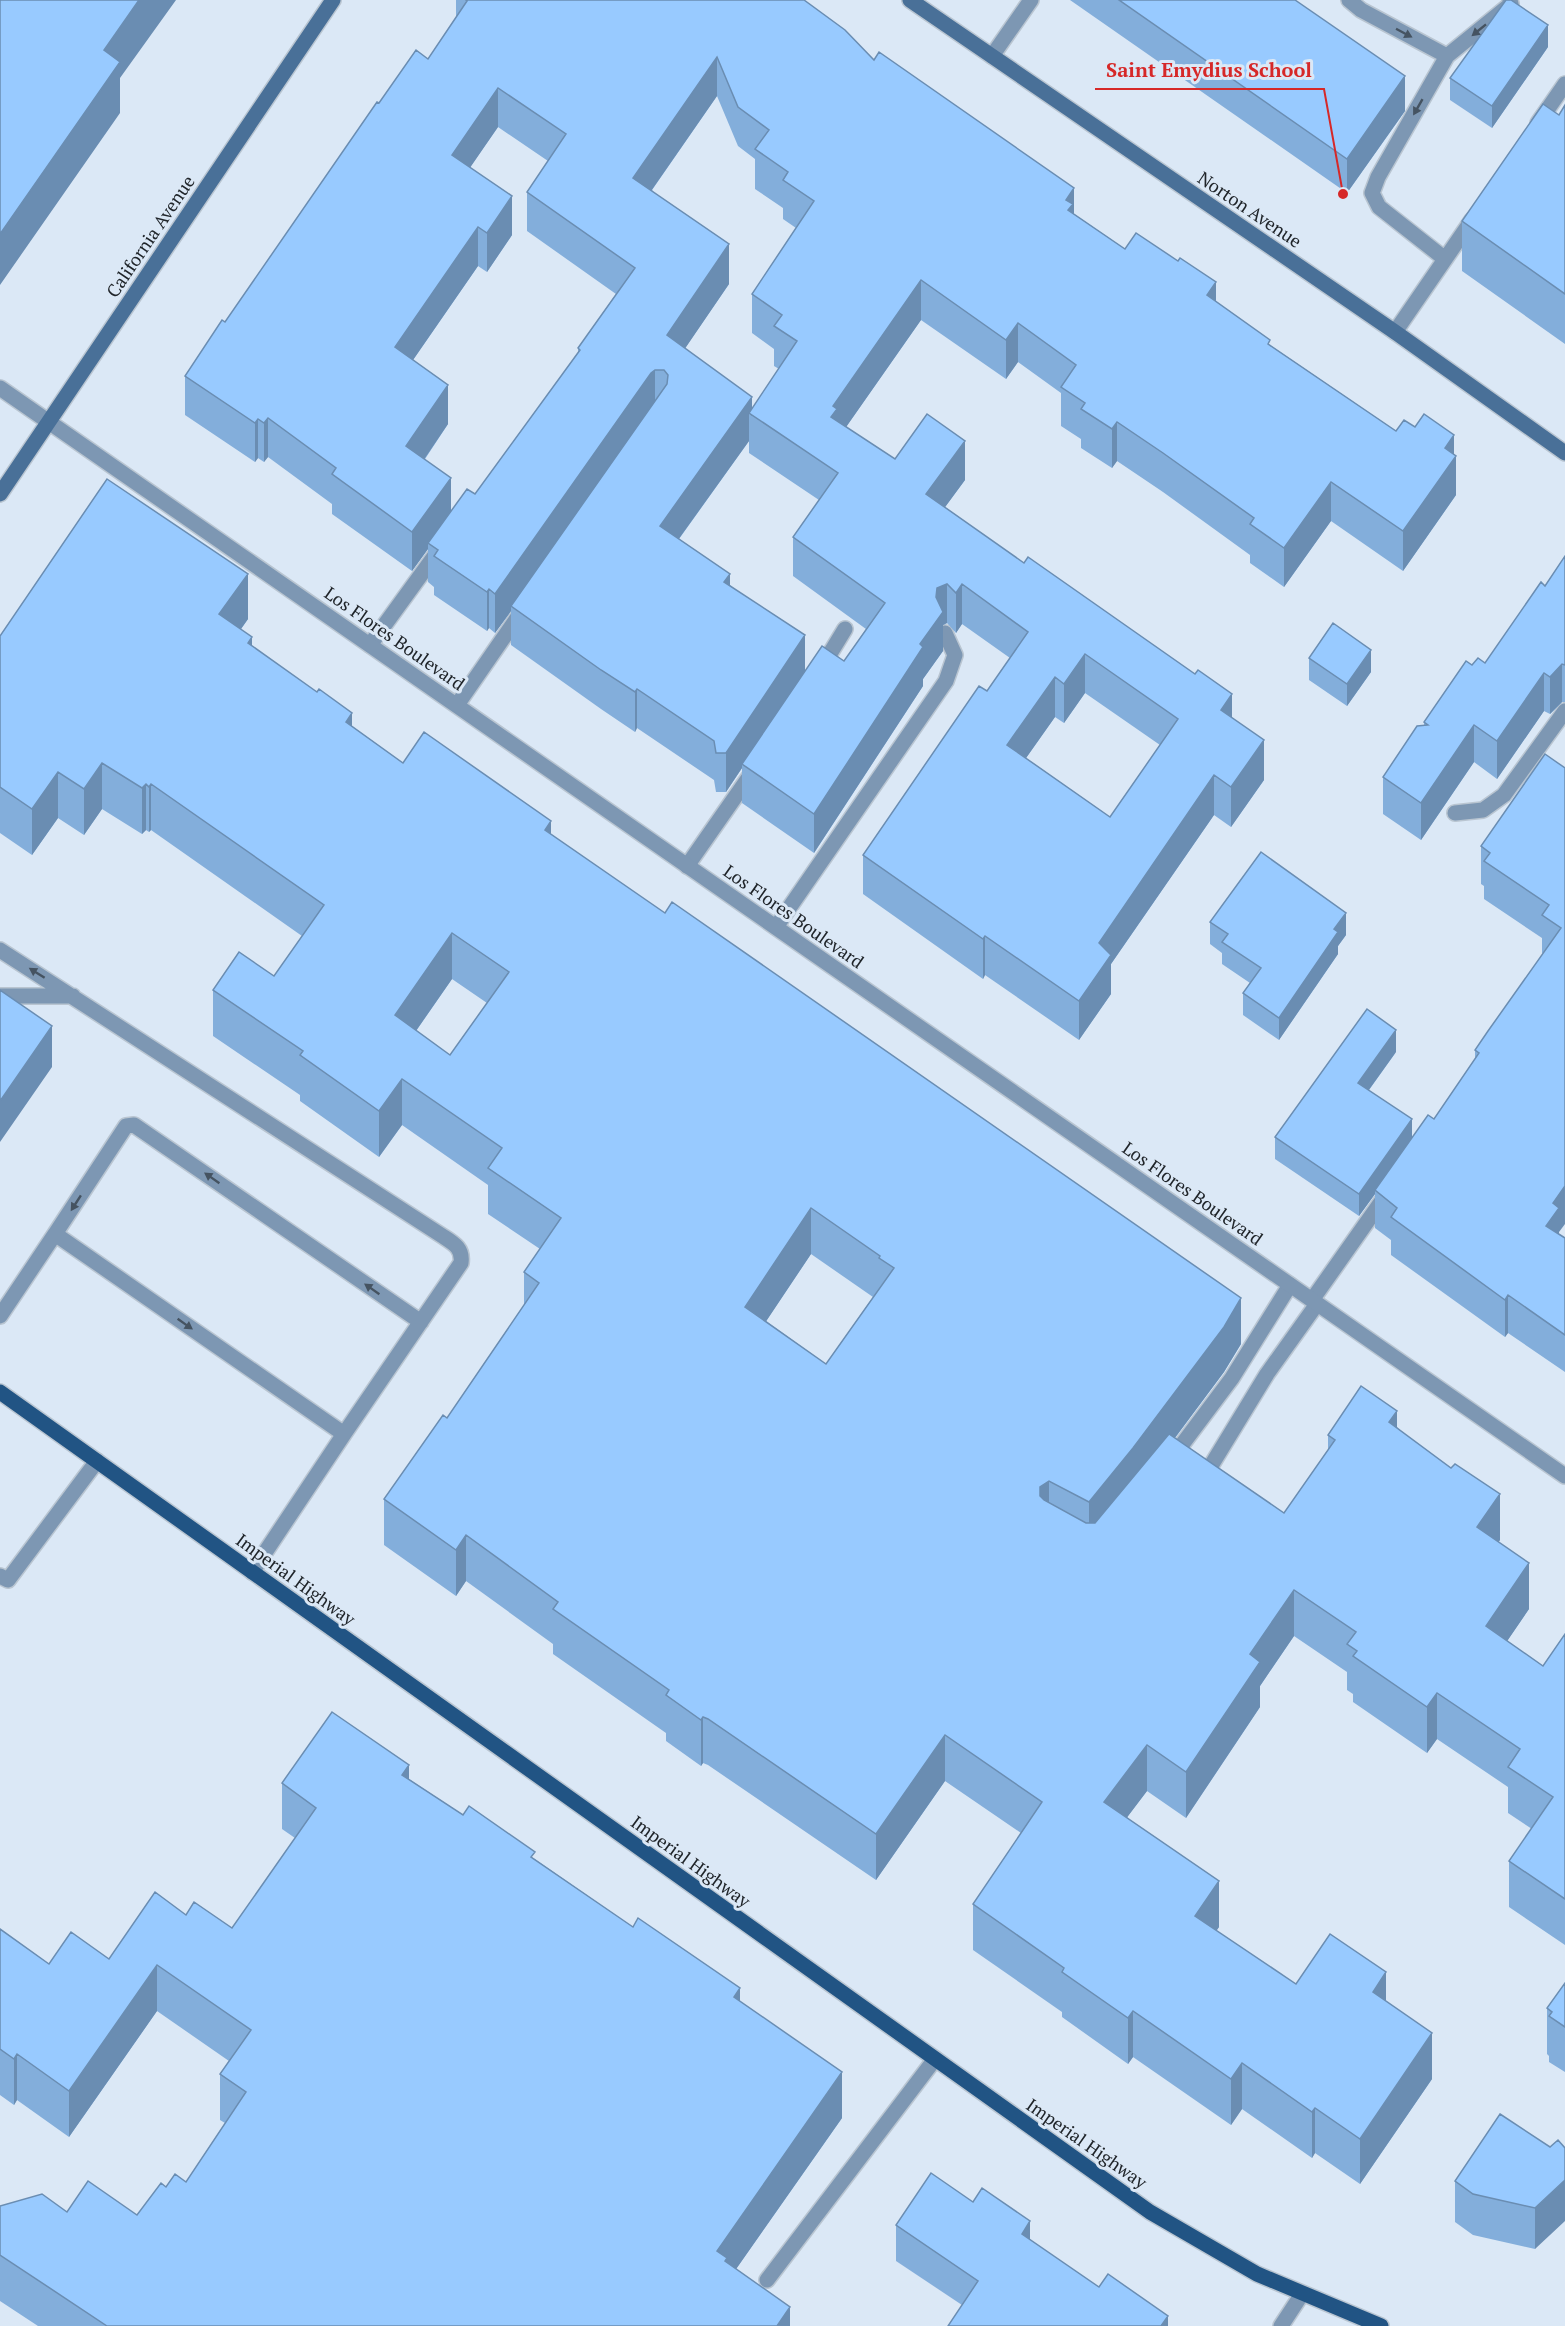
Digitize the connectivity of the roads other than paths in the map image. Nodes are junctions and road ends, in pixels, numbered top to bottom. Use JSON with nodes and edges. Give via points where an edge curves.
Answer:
{"nodes":[{"id":1,"x":333,"y":0,"type":"edge"},
{"id":2,"x":910,"y":0,"type":"edge"},
{"id":3,"x":1031,"y":0,"type":"edge"},
{"id":4,"x":1349,"y":0,"type":"edge"},
{"id":5,"x":1510,"y":0,"type":"edge"},
{"id":6,"x":992,"y":56,"type":"junction"},
{"id":7,"x":1447,"y":56,"type":"junction"},
{"id":8,"x":1565,"y":84,"type":"edge"},
{"id":9,"x":1532,"y":133,"type":"edge"},
{"id":10,"x":1478,"y":211,"type":"edge"},
{"id":11,"x":1445,"y":259,"type":"junction"},
{"id":12,"x":1395,"y":332,"type":"junction"},
{"id":13,"x":0,"y":388,"type":"edge"},
{"id":14,"x":48,"y":421,"type":"junction"},
{"id":15,"x":1565,"y":453,"type":"edge"},
{"id":16,"x":0,"y":494,"type":"edge"},
{"id":17,"x":449,"y":537,"type":"edge"},
{"id":18,"x":529,"y":601,"type":"edge"},
{"id":19,"x":845,"y":629,"type":"dead end"},
{"id":20,"x":945,"y":633,"type":"edge"},
{"id":21,"x":370,"y":645,"type":"junction"},
{"id":22,"x":814,"y":679,"type":"edge"},
{"id":23,"x":457,"y":705,"type":"junction"},
{"id":24,"x":1565,"y":711,"type":"edge"},
{"id":25,"x":763,"y":758,"type":"edge"},
{"id":26,"x":1455,"y":813,"type":"dead end"},
{"id":27,"x":687,"y":866,"type":"junction"},
{"id":28,"x":776,"y":927,"type":"junction"},
{"id":29,"x":0,"y":950,"type":"edge"},
{"id":30,"x":0,"y":996,"type":"edge"},
{"id":31,"x":73,"y":996,"type":"junction"},
{"id":32,"x":1392,"y":1186,"type":"edge"},
{"id":33,"x":55,"y":1234,"type":"junction"},
{"id":34,"x":1290,"y":1285,"type":"junction"},
{"id":35,"x":1314,"y":1302,"type":"junction"},
{"id":36,"x":0,"y":1317,"type":"edge"},
{"id":37,"x":420,"y":1322,"type":"junction"},
{"id":38,"x":0,"y":1392,"type":"edge"},
{"id":39,"x":344,"y":1434,"type":"junction"},
{"id":40,"x":97,"y":1461,"type":"junction"},
{"id":41,"x":1162,"y":1472,"type":"edge"},
{"id":42,"x":1206,"y":1474,"type":"edge"},
{"id":43,"x":1565,"y":1476,"type":"edge"},
{"id":44,"x":252,"y":1572,"type":"junction"},
{"id":45,"x":0,"y":1576,"type":"edge"},
{"id":46,"x":935,"y":2059,"type":"junction"},
{"id":47,"x":767,"y":2280,"type":"dead end"},
{"id":48,"x":1302,"y":2294,"type":"junction"},
{"id":49,"x":1281,"y":2326,"type":"edge"},
{"id":50,"x":1381,"y":2326,"type":"edge"}],
"edges":[{"from":1,"to":14,"type":"street","name":"California Avenue"},
{"from":2,"to":6,"type":"street","name":"Norton Avenue"},
{"from":3,"to":6,"type":"street"},
{"from":4,"to":7,"type":"street","one_way":true},
{"from":5,"to":7,"type":"street","one_way":true,"via":[[1511,4]]},
{"from":6,"to":12,"type":"street","name":"Norton Avenue"},
{"from":7,"to":11,"type":"street","one_way":true,"via":[[1372,193],[1379,207]]},
{"from":8,"to":9,"type":"street"},
{"from":10,"to":11,"type":"street"},
{"from":11,"to":12,"type":"street"},
{"from":12,"to":15,"type":"street","name":"Norton Avenue"},
{"from":13,"to":14,"type":"street","name":"Los Flores Boulevard"},
{"from":14,"to":16,"type":"street","name":"California Avenue"},
{"from":14,"to":21,"type":"street","name":"Los Flores Boulevard"},
{"from":17,"to":21,"type":"street"},
{"from":18,"to":23,"type":"street"},
{"from":19,"to":22,"type":"street"},
{"from":20,"to":28,"type":"street","via":[[955,656],[946,681]]},
{"from":21,"to":23,"type":"street","name":"Los Flores Boulevard"},
{"from":23,"to":27,"type":"street","name":"Los Flores Boulevard"},
{"from":24,"to":26,"type":"street","via":[[1504,795],[1483,810]]},
{"from":25,"to":27,"type":"street"},
{"from":27,"to":28,"type":"street","name":"Los Flores Boulevard"},
{"from":28,"to":34,"type":"street","name":"Los Flores Boulevard"},
{"from":31,"to":29,"type":"street","one_way":true},
{"from":30,"to":31,"type":"street"},
{"from":31,"to":37,"type":"street","via":[[459,1248],[461,1263]]},
{"from":32,"to":35,"type":"street"},
{"from":33,"to":36,"type":"street"},
{"from":37,"to":33,"type":"street","one_way":true,"via":[[134,1125],[126,1126]]},
{"from":33,"to":39,"type":"street","one_way":true},
{"from":34,"to":35,"type":"street","name":"Los Flores Boulevard"},
{"from":34,"to":41,"type":"street","via":[[1232,1378]]},
{"from":35,"to":42,"type":"street"},
{"from":35,"to":43,"type":"street","name":"Los Flores Boulevard"},
{"from":37,"to":39,"type":"street"},
{"from":38,"to":40,"type":"main road","name":"Imperial Highway"},
{"from":39,"to":44,"type":"street"},
{"from":40,"to":44,"type":"main road","name":"Imperial Highway"},
{"from":40,"to":45,"type":"street","via":[[8,1580]]},
{"from":44,"to":46,"type":"main road","name":"Imperial Highway"},
{"from":46,"to":47,"type":"street"},
{"from":46,"to":48,"type":"main road","name":"Imperial Highway","via":[[1150,2212],[1257,2274]]},
{"from":48,"to":49,"type":"street"},
{"from":48,"to":50,"type":"main road","name":"Imperial Highway"}]}
